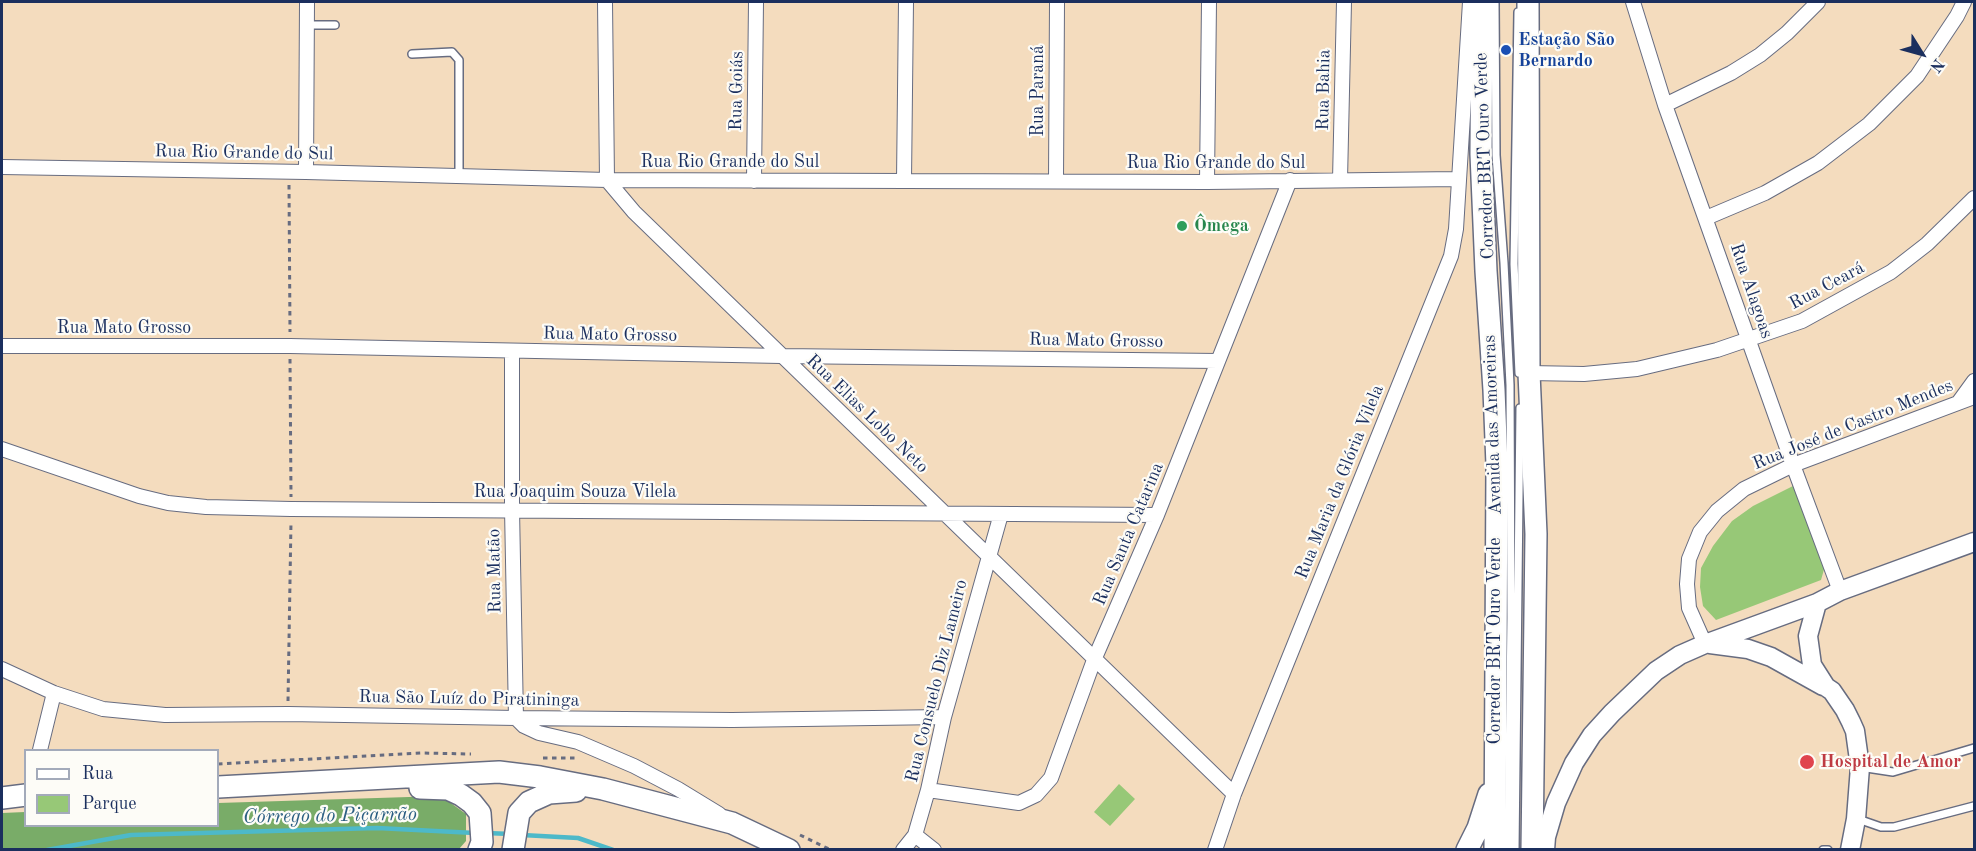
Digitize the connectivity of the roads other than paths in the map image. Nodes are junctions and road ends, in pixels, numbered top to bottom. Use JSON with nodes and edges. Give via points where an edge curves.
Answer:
{"nodes":[{"id":1,"x":307,"y":2,"type":"edge"},
{"id":2,"x":605,"y":2,"type":"edge"},
{"id":3,"x":756,"y":2,"type":"edge"},
{"id":4,"x":906,"y":2,"type":"edge"},
{"id":5,"x":1057,"y":2,"type":"edge"},
{"id":6,"x":1209,"y":2,"type":"edge"},
{"id":7,"x":1344,"y":2,"type":"edge"},
{"id":8,"x":1470,"y":2,"type":"edge"},
{"id":9,"x":1482,"y":2,"type":"edge"},
{"id":10,"x":1495,"y":2,"type":"edge"},
{"id":11,"x":1518,"y":2,"type":"edge"},
{"id":12,"x":1528,"y":2,"type":"edge"},
{"id":13,"x":1633,"y":2,"type":"edge"},
{"id":14,"x":1818,"y":2,"type":"edge"},
{"id":15,"x":1964,"y":2,"type":"edge"},
{"id":16,"x":307,"y":25,"type":"junction"},
{"id":17,"x":335,"y":25,"type":"dead end"},
{"id":18,"x":412,"y":54,"type":"dead end"},
{"id":19,"x":1665,"y":105,"type":"junction"},
{"id":20,"x":2,"y":167,"type":"edge"},
{"id":21,"x":306,"y":172,"type":"junction"},
{"id":22,"x":459,"y":176,"type":"junction"},
{"id":23,"x":1458,"y":179,"type":"junction"},
{"id":24,"x":607,"y":180,"type":"junction"},
{"id":25,"x":904,"y":180,"type":"junction"},
{"id":26,"x":1056,"y":180,"type":"junction"},
{"id":27,"x":1290,"y":180,"type":"junction"},
{"id":28,"x":1340,"y":180,"type":"junction"},
{"id":29,"x":754,"y":181,"type":"junction"},
{"id":30,"x":1207,"y":182,"type":"junction"},
{"id":31,"x":1974,"y":198,"type":"edge"},
{"id":32,"x":1706,"y":218,"type":"junction"},
{"id":33,"x":1748,"y":340,"type":"junction"},
{"id":34,"x":2,"y":346,"type":"edge"},
{"id":35,"x":512,"y":351,"type":"junction"},
{"id":36,"x":781,"y":356,"type":"junction"},
{"id":37,"x":1218,"y":361,"type":"junction"},
{"id":38,"x":1524,"y":375,"type":"junction"},
{"id":39,"x":1974,"y":381,"type":"edge"},
{"id":40,"x":1974,"y":397,"type":"edge"},
{"id":41,"x":1520,"y":400,"type":"dead end"},
{"id":42,"x":1958,"y":403,"type":"junction"},
{"id":43,"x":2,"y":449,"type":"edge"},
{"id":44,"x":1793,"y":465,"type":"junction"},
{"id":45,"x":512,"y":509,"type":"junction"},
{"id":46,"x":944,"y":512,"type":"junction"},
{"id":47,"x":1001,"y":514,"type":"junction"},
{"id":48,"x":1157,"y":515,"type":"junction"},
{"id":49,"x":1974,"y":542,"type":"edge"},
{"id":50,"x":988,"y":556,"type":"junction"},
{"id":51,"x":1840,"y":591,"type":"junction"},
{"id":52,"x":1817,"y":603,"type":"junction"},
{"id":53,"x":1705,"y":644,"type":"junction"},
{"id":54,"x":1094,"y":660,"type":"junction"},
{"id":55,"x":2,"y":669,"type":"edge"},
{"id":56,"x":1826,"y":687,"type":"junction"},
{"id":57,"x":54,"y":693,"type":"junction"},
{"id":58,"x":944,"y":717,"type":"junction"},
{"id":59,"x":516,"y":718,"type":"junction"},
{"id":60,"x":1974,"y":748,"type":"edge"},
{"id":61,"x":40,"y":749,"type":"edge"},
{"id":62,"x":1860,"y":767,"type":"junction"},
{"id":63,"x":1496,"y":773,"type":"junction"},
{"id":64,"x":330,"y":780,"type":"junction"},
{"id":65,"x":219,"y":787,"type":"edge"},
{"id":66,"x":603,"y":789,"type":"junction"},
{"id":67,"x":928,"y":790,"type":"junction"},
{"id":68,"x":1234,"y":794,"type":"junction"},
{"id":69,"x":24,"y":795,"type":"edge"},
{"id":70,"x":2,"y":798,"type":"edge"},
{"id":71,"x":1974,"y":806,"type":"edge"},
{"id":72,"x":1856,"y":819,"type":"junction"},
{"id":73,"x":732,"y":823,"type":"junction"},
{"id":74,"x":915,"y":835,"type":"junction"},
{"id":75,"x":480,"y":846,"type":"edge"},
{"id":76,"x":512,"y":848,"type":"edge"},
{"id":77,"x":789,"y":849,"type":"edge"},
{"id":78,"x":903,"y":849,"type":"edge"},
{"id":79,"x":934,"y":849,"type":"edge"},
{"id":80,"x":1215,"y":849,"type":"edge"},
{"id":81,"x":1467,"y":849,"type":"edge"},
{"id":82,"x":1494,"y":849,"type":"edge"},
{"id":83,"x":1508,"y":849,"type":"edge"},
{"id":84,"x":1515,"y":849,"type":"edge"},
{"id":85,"x":1532,"y":849,"type":"edge"},
{"id":86,"x":1545,"y":849,"type":"edge"},
{"id":87,"x":1823,"y":849,"type":"edge"},
{"id":88,"x":1828,"y":849,"type":"edge"},
{"id":89,"x":1850,"y":849,"type":"edge"}],
"edges":[{"from":1,"to":16,"type":"street"},
{"from":2,"to":24,"type":"street"},
{"from":3,"to":29,"type":"street","name":"Rua Goiás"},
{"from":4,"to":25,"type":"street"},
{"from":5,"to":26,"type":"street","name":"Rua Paraná"},
{"from":6,"to":30,"type":"street"},
{"from":7,"to":28,"type":"street","name":"Rua Bahia"},
{"from":8,"to":23,"type":"street","name":"Rua Maria da Glória Vilela"},
{"from":9,"to":63,"type":"main road","name":"Avenida das Amoreiras","via":[[1481,154],[1497,465]]},
{"from":10,"to":83,"type":"lane","name":"Corredor BRT Ouro Verde","via":[[1496,155],[1510,385]]},
{"from":11,"to":38,"type":"lane","name":"Corredor BRT Ouro Verde","via":[[1514,264]]},
{"from":12,"to":38,"type":"main road"},
{"from":13,"to":19,"type":"street","name":"Rua Alagoas"},
{"from":14,"to":19,"type":"street","via":[[1760,56]]},
{"from":15,"to":32,"type":"street","via":[[1917,76],[1869,124],[1809,168],[1765,193]]},
{"from":16,"to":17,"type":"lane"},
{"from":16,"to":21,"type":"street"},
{"from":18,"to":22,"type":"lane","via":[[452,52],[459,60]]},
{"from":19,"to":32,"type":"street","name":"Rua Alagoas"},
{"from":20,"to":21,"type":"street","name":"Rua Rio Grande do Sul"},
{"from":21,"to":22,"type":"street","name":"Rua Rio Grande do Sul"},
{"from":22,"to":24,"type":"street","name":"Rua Rio Grande do Sul"},
{"from":23,"to":28,"type":"street","name":"Rua Rio Grande do Sul"},
{"from":23,"to":68,"type":"street","name":"Rua Maria da Glória Vilela","via":[[1451,256]]},
{"from":24,"to":29,"type":"street","name":"Rua Rio Grande do Sul"},
{"from":24,"to":36,"type":"street","name":"Rua Elias Lobo Neto","via":[[634,212]]},
{"from":25,"to":26,"type":"street","name":"Rua Rio Grande do Sul"},
{"from":25,"to":29,"type":"street","name":"Rua Rio Grande do Sul"},
{"from":26,"to":30,"type":"street","name":"Rua Rio Grande do Sul"},
{"from":27,"to":28,"type":"street","name":"Rua Rio Grande do Sul"},
{"from":27,"to":30,"type":"street","name":"Rua Rio Grande do Sul"},
{"from":27,"to":37,"type":"street","name":"Rua Santa Catarina"},
{"from":31,"to":33,"type":"street","name":"Rua Ceará","via":[[1927,244],[1891,272],[1802,321]]},
{"from":32,"to":33,"type":"street","name":"Rua Alagoas"},
{"from":33,"to":38,"type":"street","name":"Rua Ceará","via":[[1637,369]]},
{"from":33,"to":44,"type":"street","name":"Rua Alagoas"},
{"from":34,"to":35,"type":"street","name":"Rua Mato Grosso"},
{"from":35,"to":36,"type":"street","name":"Rua Mato Grosso"},
{"from":35,"to":45,"type":"street","name":"Rua Matão"},
{"from":36,"to":37,"type":"street","name":"Rua Mato Grosso"},
{"from":36,"to":46,"type":"street","name":"Rua Elias Lobo Neto"},
{"from":37,"to":48,"type":"street","name":"Rua Santa Catarina"},
{"from":38,"to":85,"type":"main road","via":[[1536,534]]},
{"from":39,"to":42,"type":"street"},
{"from":40,"to":42,"type":"street","name":"Rua José de Castro Mendes"},
{"from":41,"to":84,"type":"lane","name":"Corredor BRT Ouro Verde"},
{"from":42,"to":44,"type":"street","name":"Rua José de Castro Mendes"},
{"from":43,"to":45,"type":"street","name":"Rua Joaquim Souza Vilela","via":[[168,503],[291,509]]},
{"from":44,"to":51,"type":"street","name":"Rua Alagoas"},
{"from":44,"to":53,"type":"street","name":"Rua José de Castro Mendes","via":[[1744,489],[1717,511],[1700,532],[1689,559],[1687,584],[1689,608]]},
{"from":45,"to":46,"type":"street","name":"Rua Joaquim Souza Vilela"},
{"from":45,"to":59,"type":"street","name":"Rua Matão"},
{"from":46,"to":47,"type":"street","name":"Rua Joaquim Souza Vilela"},
{"from":46,"to":50,"type":"street","name":"Rua Elias Lobo Neto"},
{"from":47,"to":48,"type":"street","name":"Rua Joaquim Souza Vilela"},
{"from":47,"to":50,"type":"street","name":"Rua Consuelo Diz Lameiro"},
{"from":48,"to":54,"type":"street","name":"Rua Santa Catarina"},
{"from":49,"to":51,"type":"street"},
{"from":50,"to":54,"type":"street","name":"Rua Elias Lobo Neto"},
{"from":50,"to":58,"type":"street","name":"Rua Consuelo Diz Lameiro"},
{"from":51,"to":52,"type":"street"},
{"from":52,"to":53,"type":"street"},
{"from":52,"to":56,"type":"street","via":[[1808,647],[1812,665]]},
{"from":53,"to":56,"type":"street","via":[[1748,649],[1771,657]]},
{"from":53,"to":86,"type":"street","via":[[1656,671],[1592,735],[1556,803]]},
{"from":54,"to":67,"type":"street","name":"Rua Santa Catarina","via":[[1051,778],[1036,795],[1019,803]]},
{"from":54,"to":68,"type":"street","name":"Rua Elias Lobo Neto"},
{"from":55,"to":57,"type":"street","name":"Rua São Luíz do Piratininga"},
{"from":56,"to":62,"type":"street","via":[[1855,731]]},
{"from":57,"to":59,"type":"street","name":"Rua São Luíz do Piratininga","via":[[103,709],[155,714]]},
{"from":57,"to":61,"type":"street"},
{"from":58,"to":59,"type":"street","name":"Rua São Luíz do Piratininga"},
{"from":58,"to":67,"type":"street","name":"Rua Consuelo Diz Lameiro"},
{"from":59,"to":73,"type":"street","via":[[540,733],[578,742],[634,766]]},
{"from":60,"to":62,"type":"lane","via":[[1893,772]]},
{"from":62,"to":72,"type":"street"},
{"from":63,"to":81,"type":"main road"},
{"from":63,"to":82,"type":"main road","name":"Avenida das Amoreiras"},
{"from":64,"to":65,"type":"main road"},
{"from":64,"to":66,"type":"main road","via":[[499,772]]},
{"from":64,"to":75,"type":"main road","via":[[398,789],[448,789],[472,803],[480,813]]},
{"from":66,"to":73,"type":"main road"},
{"from":66,"to":76,"type":"main road","via":[[549,793],[529,802],[519,813]]},
{"from":67,"to":74,"type":"street","name":"Rua Consuelo Diz Lameiro"},
{"from":68,"to":80,"type":"street"},
{"from":69,"to":70,"type":"main road"},
{"from":71,"to":72,"type":"lane","via":[[1894,827]]},
{"from":72,"to":89,"type":"street"},
{"from":73,"to":77,"type":"main road"},
{"from":74,"to":78,"type":"street"},
{"from":74,"to":79,"type":"street"},
{"from":87,"to":88,"type":"lane"}]}
